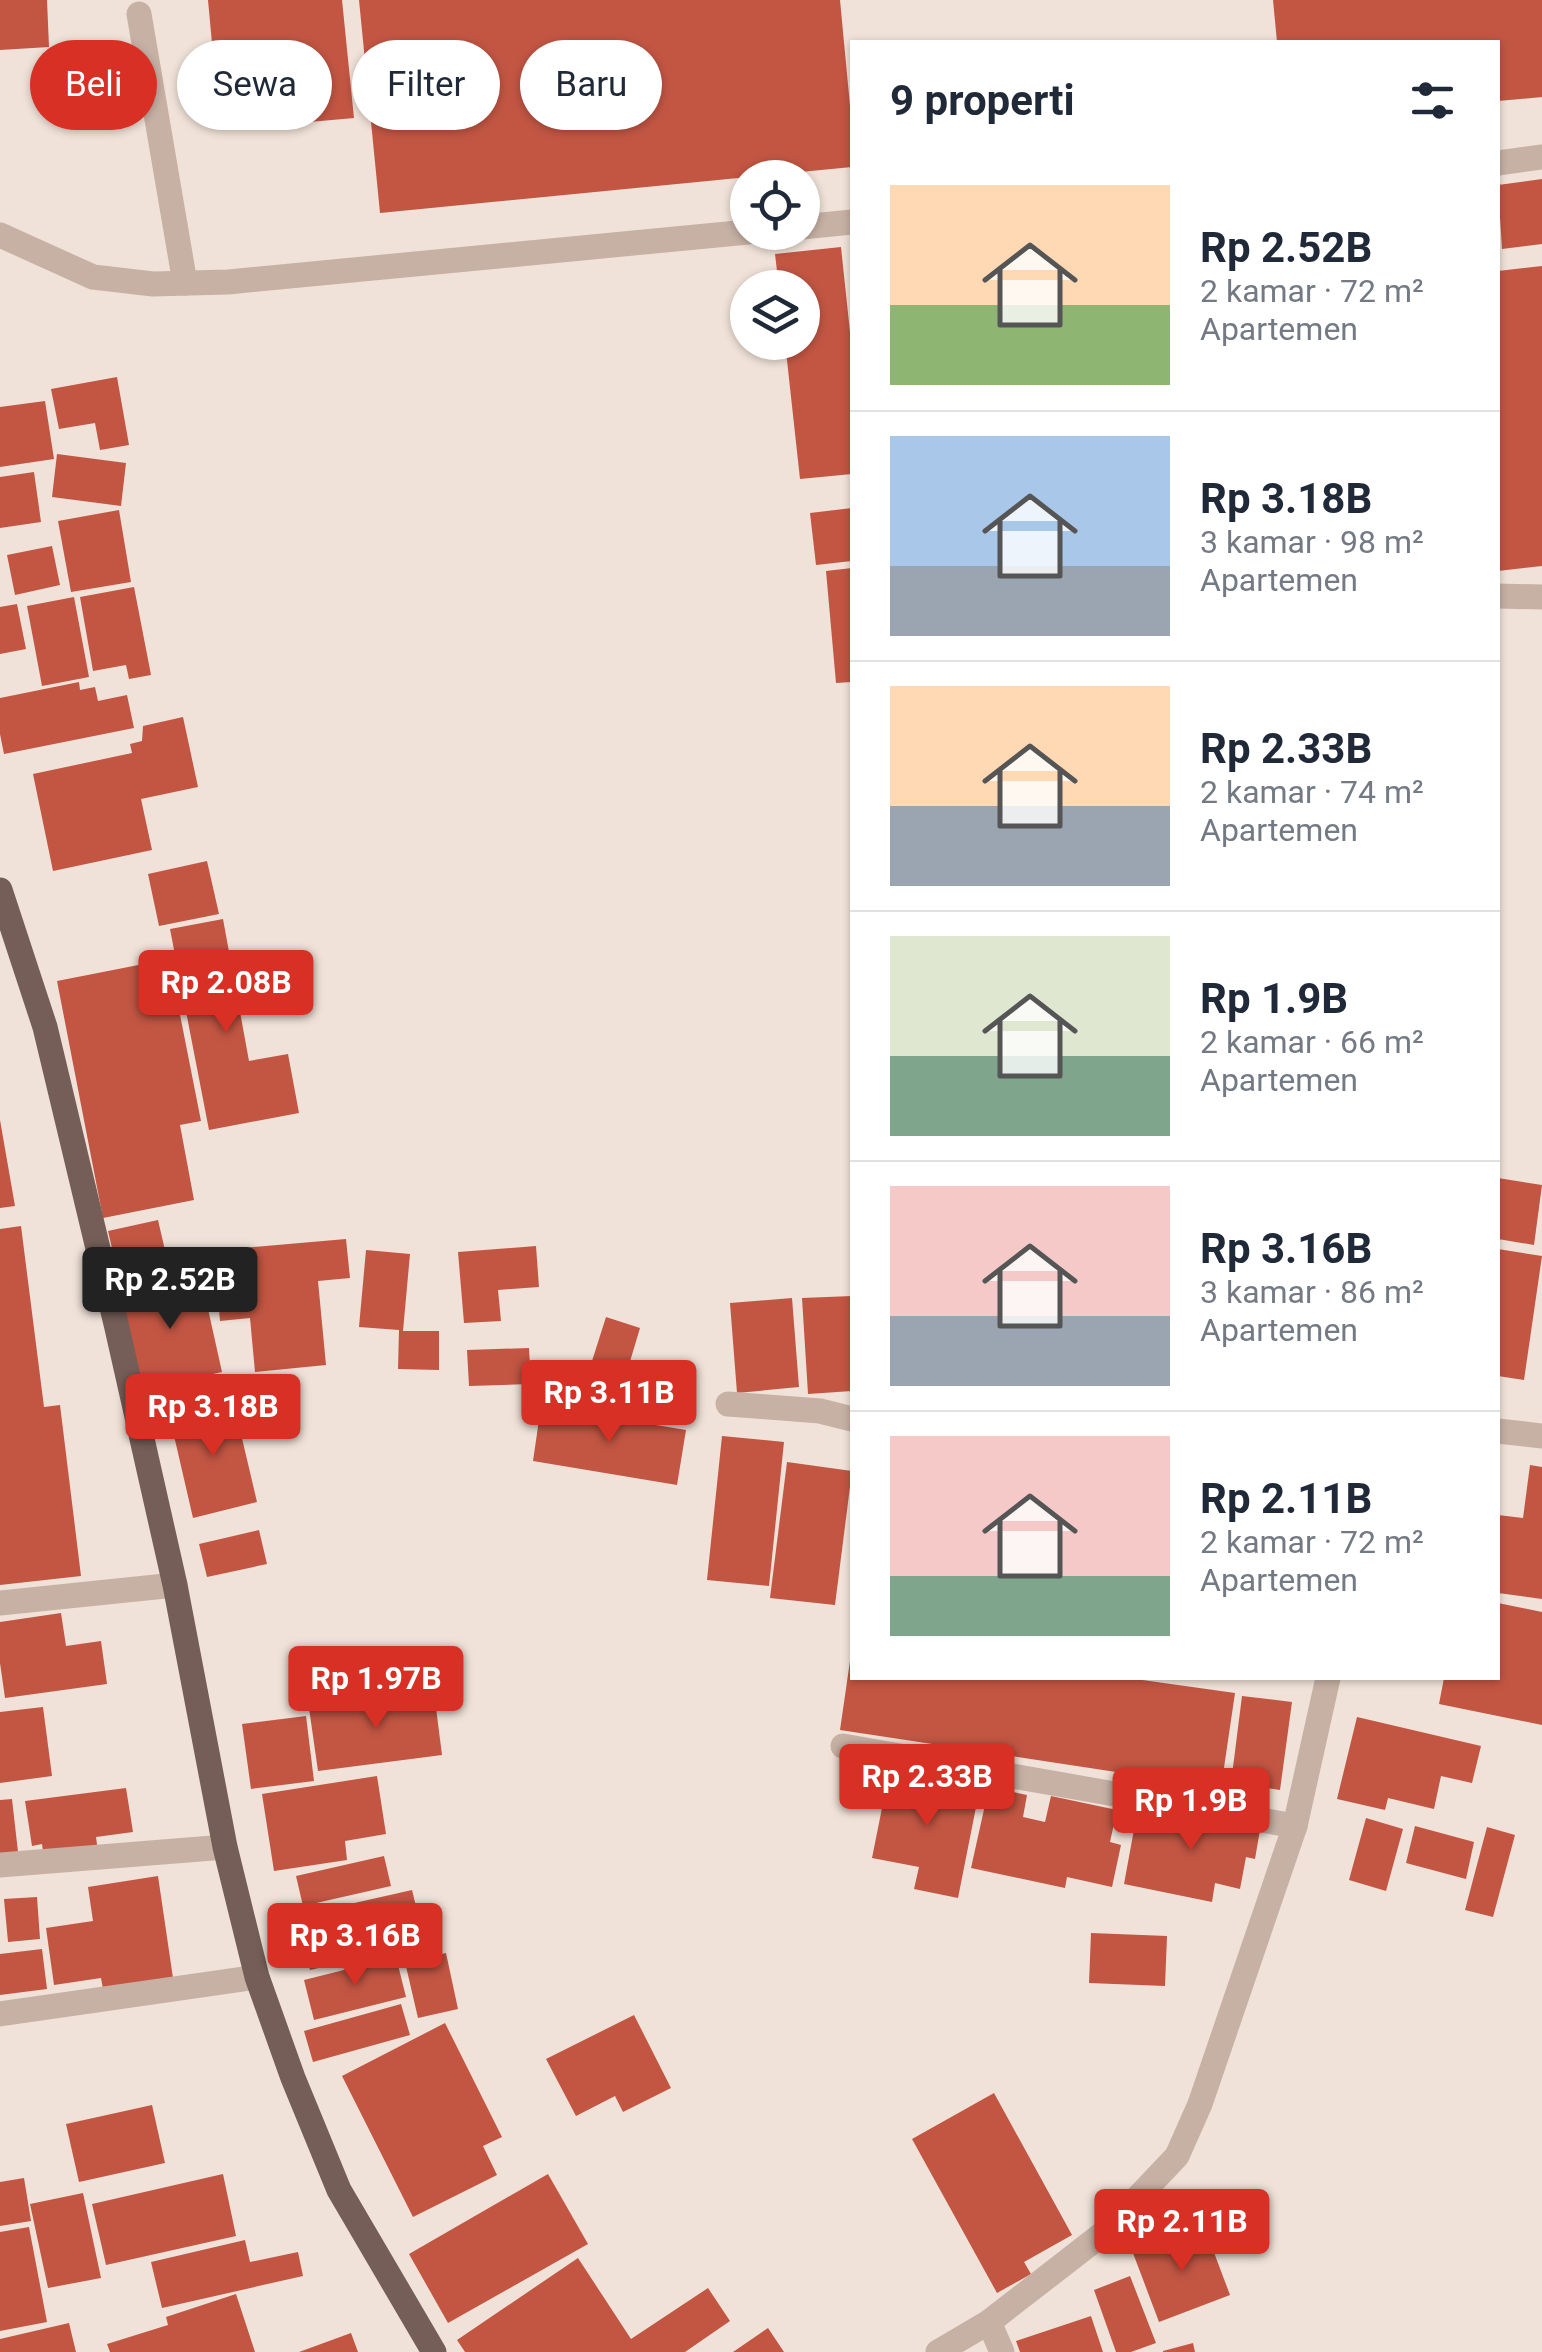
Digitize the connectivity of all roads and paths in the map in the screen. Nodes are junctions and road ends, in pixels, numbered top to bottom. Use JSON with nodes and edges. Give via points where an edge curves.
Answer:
{"nodes":[{"id":1,"x":138,"y":14,"type":"dead end"},
{"id":2,"x":1542,"y":157,"type":"edge"},
{"id":3,"x":1500,"y":163,"type":"edge"},
{"id":4,"x":850,"y":222,"type":"edge"},
{"id":5,"x":820,"y":225,"type":"edge"},
{"id":6,"x":730,"y":234,"type":"edge"},
{"id":7,"x":0,"y":235,"type":"edge"},
{"id":8,"x":184,"y":283,"type":"junction"},
{"id":9,"x":1500,"y":596,"type":"edge"},
{"id":10,"x":1542,"y":597,"type":"edge"},
{"id":11,"x":0,"y":890,"type":"edge"},
{"id":12,"x":728,"y":1404,"type":"dead end"},
{"id":13,"x":850,"y":1418,"type":"edge"},
{"id":14,"x":1500,"y":1431,"type":"edge"},
{"id":15,"x":1542,"y":1436,"type":"edge"},
{"id":16,"x":175,"y":1586,"type":"junction"},
{"id":17,"x":0,"y":1603,"type":"edge"},
{"id":18,"x":1328,"y":1680,"type":"edge"},
{"id":19,"x":843,"y":1746,"type":"dead end"},
{"id":20,"x":1295,"y":1826,"type":"junction"},
{"id":21,"x":224,"y":1847,"type":"junction"},
{"id":22,"x":0,"y":1865,"type":"edge"},
{"id":23,"x":257,"y":1977,"type":"junction"},
{"id":24,"x":0,"y":2014,"type":"edge"},
{"id":25,"x":989,"y":2322,"type":"junction"},
{"id":26,"x":434,"y":2352,"type":"edge"},
{"id":27,"x":938,"y":2352,"type":"edge"},
{"id":28,"x":1002,"y":2352,"type":"edge"}],
"edges":[{"from":1,"to":8,"type":"street"},
{"from":2,"to":3,"type":"street"},
{"from":4,"to":5,"type":"street"},
{"from":6,"to":8,"type":"street"},
{"from":7,"to":8,"type":"street","via":[[93,277]]},
{"from":9,"to":10,"type":"street"},
{"from":11,"to":16,"type":"main road","via":[[45,1027]]},
{"from":12,"to":13,"type":"street"},
{"from":14,"to":15,"type":"street"},
{"from":16,"to":17,"type":"street"},
{"from":16,"to":21,"type":"main road"},
{"from":18,"to":20,"type":"street"},
{"from":19,"to":20,"type":"street"},
{"from":20,"to":25,"type":"street","via":[[1177,2156],[1105,2232]]},
{"from":21,"to":22,"type":"street"},
{"from":21,"to":23,"type":"main road"},
{"from":23,"to":24,"type":"street"},
{"from":23,"to":26,"type":"main road","via":[[339,2190]]},
{"from":25,"to":27,"type":"street"},
{"from":25,"to":28,"type":"street"}]}
